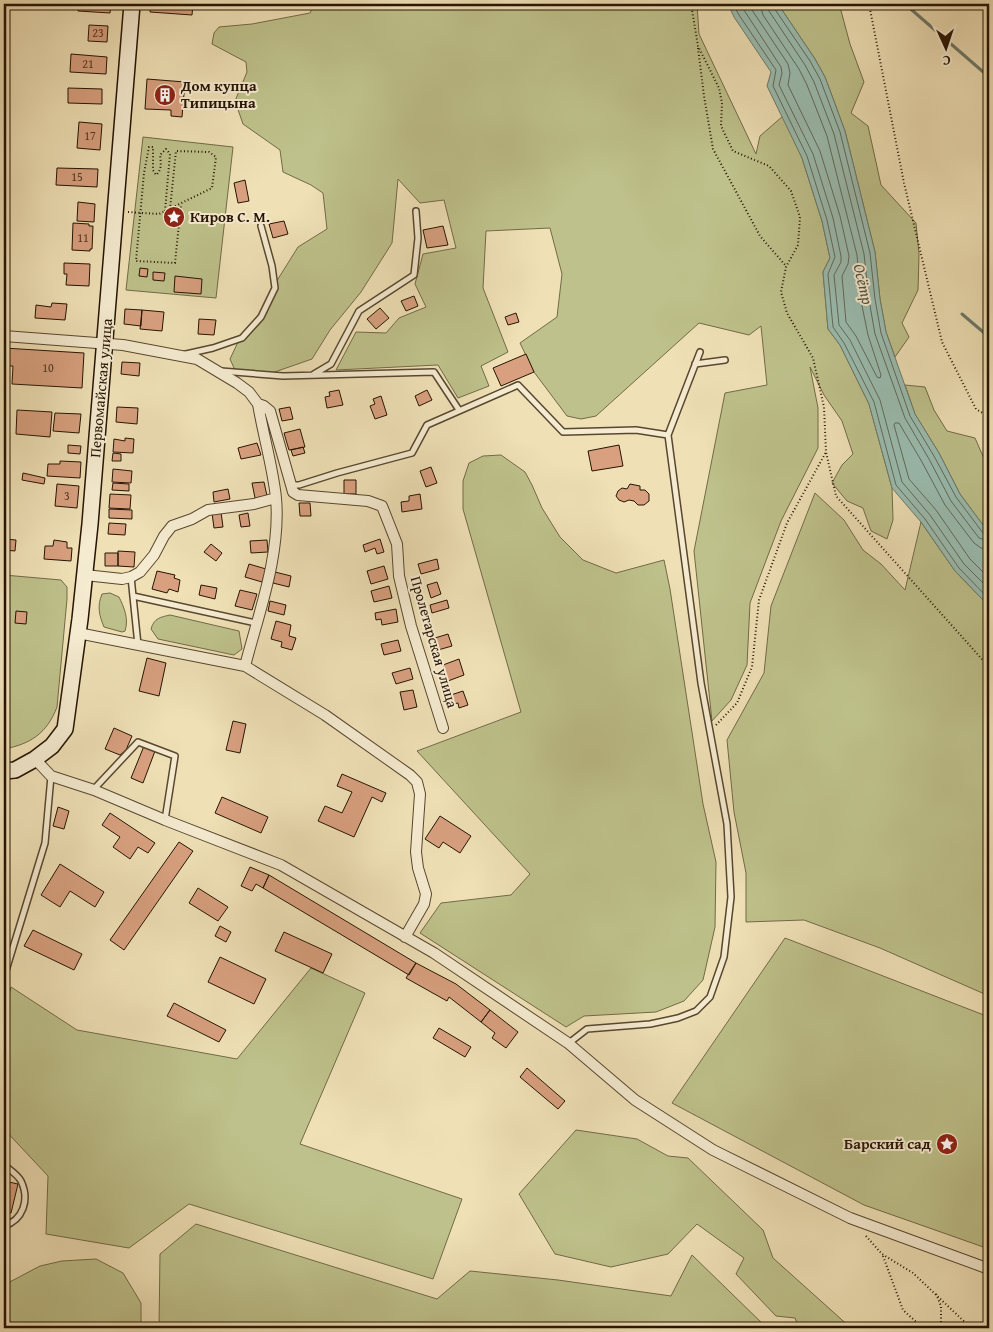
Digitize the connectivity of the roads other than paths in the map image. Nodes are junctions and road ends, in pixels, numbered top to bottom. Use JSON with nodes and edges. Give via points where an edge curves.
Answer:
{"nodes":[{"id":1,"x":132,"y":4,"type":"edge"},
{"id":2,"x":416,"y":211,"type":"dead end"},
{"id":3,"x":261,"y":226,"type":"dead end"},
{"id":4,"x":4,"y":336,"type":"edge"},
{"id":5,"x":105,"y":343,"type":"junction"},
{"id":6,"x":700,"y":352,"type":"dead end"},
{"id":7,"x":178,"y":355,"type":"junction"},
{"id":8,"x":725,"y":360,"type":"dead end"},
{"id":9,"x":695,"y":364,"type":"junction"},
{"id":10,"x":215,"y":370,"type":"junction"},
{"id":11,"x":313,"y":375,"type":"junction"},
{"id":12,"x":258,"y":404,"type":"junction"},
{"id":13,"x":459,"y":410,"type":"junction"},
{"id":14,"x":668,"y":435,"type":"junction"},
{"id":15,"x":291,"y":485,"type":"junction"},
{"id":16,"x":276,"y":498,"type":"junction"},
{"id":17,"x":85,"y":575,"type":"junction"},
{"id":18,"x":131,"y":577,"type":"junction"},
{"id":19,"x":133,"y":596,"type":"junction"},
{"id":20,"x":256,"y":623,"type":"junction"},
{"id":21,"x":78,"y":633,"type":"junction"},
{"id":22,"x":138,"y":645,"type":"junction"},
{"id":23,"x":245,"y":666,"type":"junction"},
{"id":24,"x":443,"y":728,"type":"dead end"},
{"id":25,"x":35,"y":759,"type":"junction"},
{"id":26,"x":4,"y":771,"type":"edge"},
{"id":27,"x":51,"y":776,"type":"junction"},
{"id":28,"x":94,"y":790,"type":"junction"},
{"id":29,"x":164,"y":820,"type":"junction"},
{"id":30,"x":405,"y":936,"type":"junction"},
{"id":31,"x":4,"y":977,"type":"edge"},
{"id":32,"x":568,"y":1044,"type":"junction"},
{"id":33,"x":4,"y":1165,"type":"edge"},
{"id":34,"x":4,"y":1226,"type":"edge"},
{"id":35,"x":989,"y":1269,"type":"edge"}],
"edges":[{"from":1,"to":5,"type":"main road","name":"Первомайская улица"},
{"from":2,"to":11,"type":"lane","via":[[418,238],[414,275],[359,311],[331,364]]},
{"from":3,"to":7,"type":"lane","via":[[275,288],[261,317],[242,338]]},
{"from":4,"to":5,"type":"street"},
{"from":5,"to":7,"type":"street"},
{"from":5,"to":17,"type":"main road","name":"Первомайская улица"},
{"from":6,"to":9,"type":"lane"},
{"from":7,"to":10,"type":"street","via":[[197,359]]},
{"from":8,"to":9,"type":"lane"},
{"from":9,"to":14,"type":"lane"},
{"from":10,"to":11,"type":"lane","via":[[283,376]]},
{"from":10,"to":12,"type":"street","via":[[249,392]]},
{"from":11,"to":13,"type":"lane","via":[[434,372]]},
{"from":12,"to":15,"type":"street","via":[[270,411]]},
{"from":12,"to":16,"type":"street"},
{"from":13,"to":14,"type":"lane","via":[[518,385],[563,432],[636,430]]},
{"from":13,"to":15,"type":"lane","via":[[427,425],[412,453]]},
{"from":14,"to":32,"type":"lane","via":[[700,674],[727,824],[731,897],[724,958],[710,998],[696,1011],[650,1024],[587,1029]]},
{"from":15,"to":24,"type":"street","name":"Пролетарская улица","via":[[298,495],[368,501],[382,506],[398,544],[399,576],[410,626]]},
{"from":16,"to":18,"type":"street","via":[[208,510],[172,526],[154,555],[140,572]]},
{"from":16,"to":20,"type":"street","via":[[271,569]]},
{"from":17,"to":18,"type":"street"},
{"from":17,"to":21,"type":"main road","name":"Первомайская улица"},
{"from":18,"to":19,"type":"lane"},
{"from":19,"to":20,"type":"lane"},
{"from":19,"to":22,"type":"lane"},
{"from":20,"to":23,"type":"street"},
{"from":21,"to":22,"type":"street"},
{"from":21,"to":25,"type":"main road","name":"Первомайская улица","via":[[65,730]]},
{"from":22,"to":23,"type":"street"},
{"from":23,"to":30,"type":"street","via":[[325,716],[417,782],[420,794],[416,852],[426,894],[424,904]]},
{"from":25,"to":26,"type":"main road","name":"Первомайская улица","via":[[15,770]]},
{"from":25,"to":27,"type":"street"},
{"from":27,"to":28,"type":"street"},
{"from":27,"to":31,"type":"lane","via":[[45,843]]},
{"from":28,"to":29,"type":"street"},
{"from":28,"to":29,"type":"lane","via":[[138,742],[175,756]]},
{"from":29,"to":30,"type":"street","via":[[281,865]]},
{"from":30,"to":32,"type":"street"},
{"from":32,"to":35,"type":"street","via":[[635,1100],[713,1150],[850,1218]]},
{"from":33,"to":34,"type":"lane","via":[[21,1179],[24,1192],[23,1209],[17,1220]]}]}
